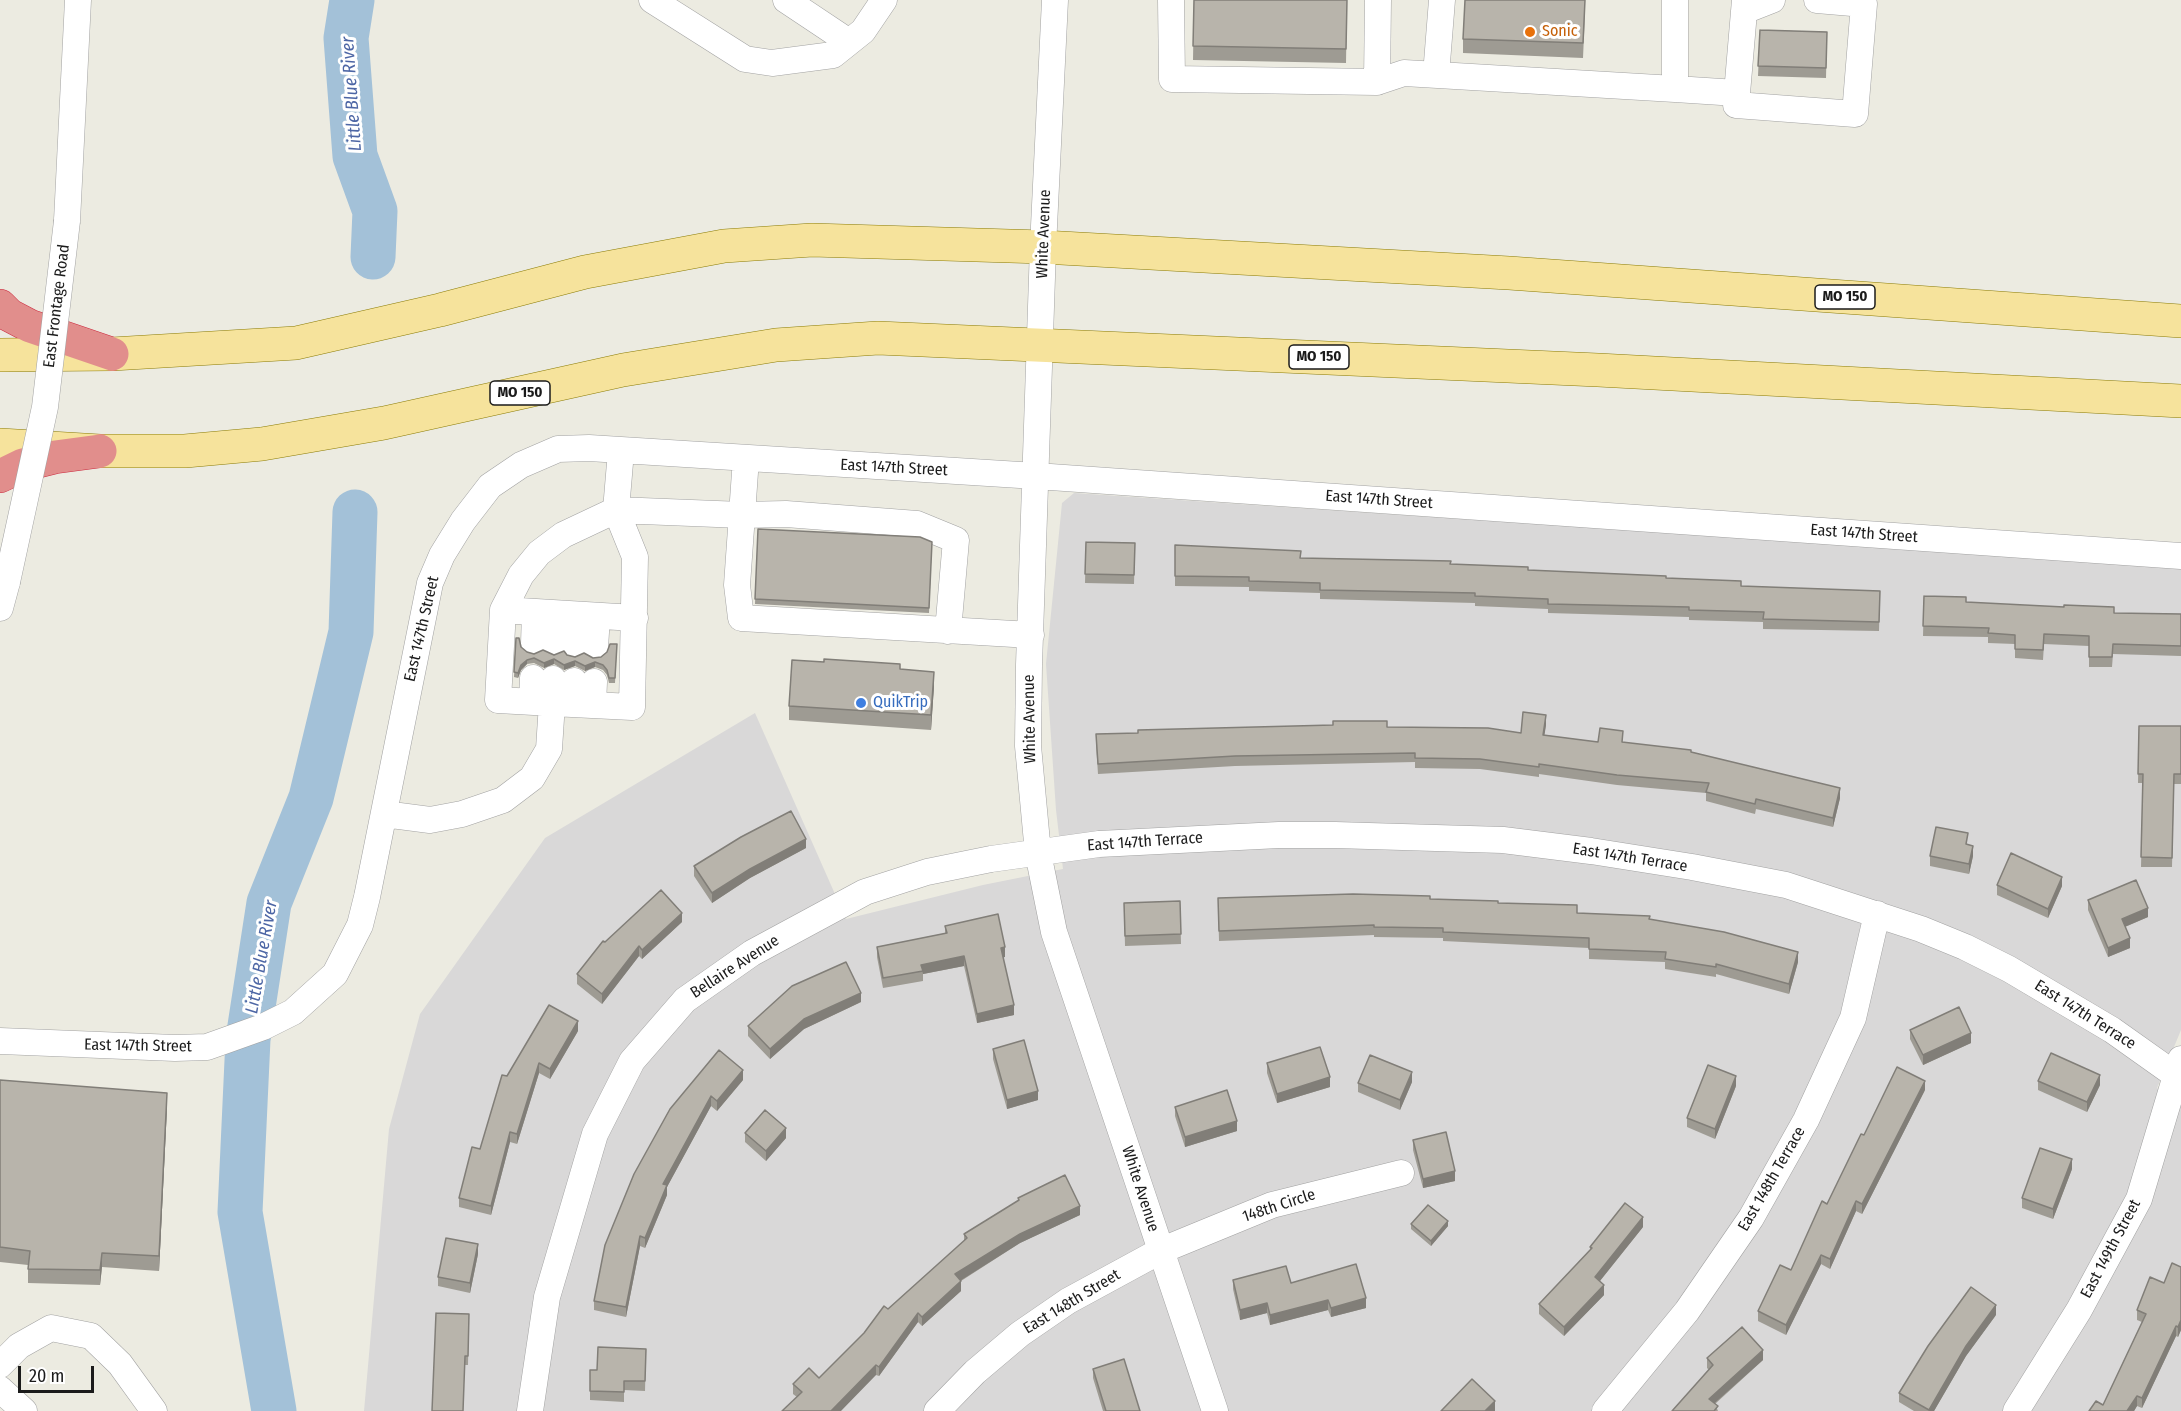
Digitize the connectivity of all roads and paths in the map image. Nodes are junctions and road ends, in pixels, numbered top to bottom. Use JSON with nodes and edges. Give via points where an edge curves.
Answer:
{"nodes":[{"id":1,"x":78,"y":0,"type":"edge"},
{"id":2,"x":652,"y":0,"type":"edge"},
{"id":3,"x":884,"y":0,"type":"edge"},
{"id":4,"x":1055,"y":0,"type":"edge"},
{"id":5,"x":1171,"y":0,"type":"edge"},
{"id":6,"x":1378,"y":0,"type":"edge"},
{"id":7,"x":1442,"y":0,"type":"edge"},
{"id":8,"x":1676,"y":0,"type":"edge"},
{"id":9,"x":1772,"y":0,"type":"edge"},
{"id":10,"x":1817,"y":0,"type":"edge"},
{"id":11,"x":791,"y":1,"type":"edge"},
{"id":12,"x":1744,"y":5,"type":"edge"},
{"id":13,"x":849,"y":42,"type":"junction"},
{"id":14,"x":1436,"y":75,"type":"junction"},
{"id":15,"x":1377,"y":82,"type":"junction"},
{"id":16,"x":1675,"y":89,"type":"junction"},
{"id":17,"x":1737,"y":93,"type":"junction"},
{"id":18,"x":1043,"y":247,"type":"junction"},
{"id":19,"x":0,"y":306,"type":"edge"},
{"id":20,"x":2181,"y":321,"type":"edge"},
{"id":21,"x":1040,"y":344,"type":"junction"},
{"id":22,"x":112,"y":354,"type":"junction"},
{"id":23,"x":0,"y":355,"type":"edge"},
{"id":24,"x":2181,"y":401,"type":"edge"},
{"id":25,"x":0,"y":445,"type":"edge"},
{"id":26,"x":621,"y":450,"type":"junction"},
{"id":27,"x":100,"y":451,"type":"junction"},
{"id":28,"x":746,"y":459,"type":"junction"},
{"id":29,"x":0,"y":476,"type":"edge"},
{"id":30,"x":1036,"y":476,"type":"junction"},
{"id":31,"x":616,"y":510,"type":"junction"},
{"id":32,"x":742,"y":515,"type":"junction"},
{"id":33,"x":2181,"y":556,"type":"edge"},
{"id":34,"x":0,"y":608,"type":"edge"},
{"id":35,"x":503,"y":610,"type":"junction"},
{"id":36,"x":566,"y":614,"type":"junction"},
{"id":37,"x":635,"y":618,"type":"junction"},
{"id":38,"x":948,"y":631,"type":"junction"},
{"id":39,"x":1031,"y":635,"type":"junction"},
{"id":40,"x":563,"y":692,"type":"junction"},
{"id":41,"x":384,"y":814,"type":"junction"},
{"id":42,"x":1038,"y":853,"type":"junction"},
{"id":43,"x":1877,"y":914,"type":"junction"},
{"id":44,"x":0,"y":1041,"type":"edge"},
{"id":45,"x":2179,"y":1070,"type":"edge"},
{"id":46,"x":1401,"y":1173,"type":"dead end"},
{"id":47,"x":1160,"y":1251,"type":"junction"},
{"id":48,"x":0,"y":1365,"type":"edge"},
{"id":49,"x":0,"y":1389,"type":"edge"},
{"id":50,"x":24,"y":1411,"type":"edge"},
{"id":51,"x":154,"y":1411,"type":"edge"},
{"id":52,"x":530,"y":1411,"type":"edge"},
{"id":53,"x":937,"y":1411,"type":"edge"},
{"id":54,"x":1215,"y":1411,"type":"edge"},
{"id":55,"x":1605,"y":1411,"type":"edge"},
{"id":56,"x":2016,"y":1411,"type":"edge"}],
"edges":[{"from":1,"to":34,"type":"street","name":"East Frontage Road","bridge":true,"via":[[67,221],[45,407]]},
{"from":2,"to":13,"type":"street","via":[[745,59],[772,63],[833,55]]},
{"from":3,"to":13,"type":"street","via":[[863,31]]},
{"from":4,"to":18,"type":"street","name":"White Avenue"},
{"from":5,"to":15,"type":"street","via":[[1172,79]]},
{"from":6,"to":15,"type":"street"},
{"from":7,"to":14,"type":"street"},
{"from":8,"to":16,"type":"street"},
{"from":9,"to":12,"type":"street"},
{"from":10,"to":17,"type":"street","via":[[1864,4],[1855,114],[1736,105]]},
{"from":11,"to":13,"type":"street"},
{"from":12,"to":17,"type":"street"},
{"from":14,"to":15,"type":"street","via":[[1404,73]]},
{"from":14,"to":16,"type":"street"},
{"from":16,"to":17,"type":"street"},
{"from":18,"to":20,"type":"main road","number":"MO 150","via":[[1509,273]]},
{"from":18,"to":21,"type":"street","name":"White Avenue"},
{"from":18,"to":22,"type":"main road","number":"MO 150","via":[[813,240],[724,246],[585,272],[296,343]]},
{"from":19,"to":22,"type":"highway","via":[[30,326]]},
{"from":21,"to":24,"type":"main road","number":"MO 150"},
{"from":21,"to":27,"type":"main road","number":"MO 150","via":[[878,338],[776,345],[623,370],[384,423],[262,444],[185,451]]},
{"from":21,"to":30,"type":"street","name":"White Avenue"},
{"from":22,"to":23,"type":"main road","number":"MO 150"},
{"from":25,"to":27,"type":"main road","number":"MO 150"},
{"from":26,"to":28,"type":"street","name":"East 147th Street"},
{"from":26,"to":31,"type":"street"},
{"from":26,"to":41,"type":"street","name":"East 147th Street","via":[[558,449],[521,465],[490,486],[463,521],[430,583]]},
{"from":27,"to":29,"type":"highway","via":[[23,465]]},
{"from":28,"to":30,"type":"street","name":"East 147th Street"},
{"from":28,"to":32,"type":"street"},
{"from":30,"to":33,"type":"street","name":"East 147th Street"},
{"from":30,"to":39,"type":"street","name":"White Avenue"},
{"from":31,"to":32,"type":"street"},
{"from":31,"to":35,"type":"street","via":[[563,535],[540,553],[521,575]]},
{"from":31,"to":37,"type":"street","via":[[635,556]]},
{"from":32,"to":38,"type":"street","via":[[785,525],[899,531],[917,524],[956,540]]},
{"from":32,"to":38,"type":"street","via":[[738,585],[741,618],[782,613],[894,619]]},
{"from":35,"to":36,"type":"street"},
{"from":35,"to":40,"type":"street","via":[[498,700]]},
{"from":36,"to":36,"type":"street","via":[[565,646]]},
{"from":36,"to":37,"type":"street"},
{"from":37,"to":40,"type":"street","via":[[632,707]]},
{"from":38,"to":39,"type":"street"},
{"from":39,"to":42,"type":"street","name":"White Avenue","via":[[1028,746]]},
{"from":40,"to":41,"type":"street","via":[[549,749],[532,778],[503,800],[430,820]]},
{"from":41,"to":44,"type":"street","name":"East 147th Street","via":[[360,925],[335,974],[293,1012],[207,1047]]},
{"from":42,"to":43,"type":"street","name":"East 147th Terrace","via":[[1099,844],[1279,835],[1503,840],[1786,885]]},
{"from":42,"to":47,"type":"street","name":"White Avenue","via":[[1054,932]]},
{"from":42,"to":52,"type":"street","name":"Bellaire Avenue","via":[[927,872],[866,892],[752,953],[685,1000],[632,1061],[595,1134],[547,1297]]},
{"from":43,"to":45,"type":"street","name":"East 147th Terrace","via":[[1965,947],[2009,969]]},
{"from":43,"to":55,"type":"street","name":"East 148th Terrace","via":[[1853,1018],[1806,1120],[1750,1218],[1687,1311]]},
{"from":45,"to":56,"type":"street","name":"East 149th Street","via":[[2139,1199],[2079,1310]]},
{"from":46,"to":47,"type":"street","name":"148th Circle","via":[[1272,1205]]},
{"from":47,"to":53,"type":"street","name":"East 148th Street","via":[[1068,1301],[1020,1334]]},
{"from":47,"to":54,"type":"street","name":"White Avenue"},
{"from":48,"to":51,"type":"street","via":[[19,1346],[51,1328],[91,1336],[120,1364]]},
{"from":49,"to":50,"type":"street"}]}
